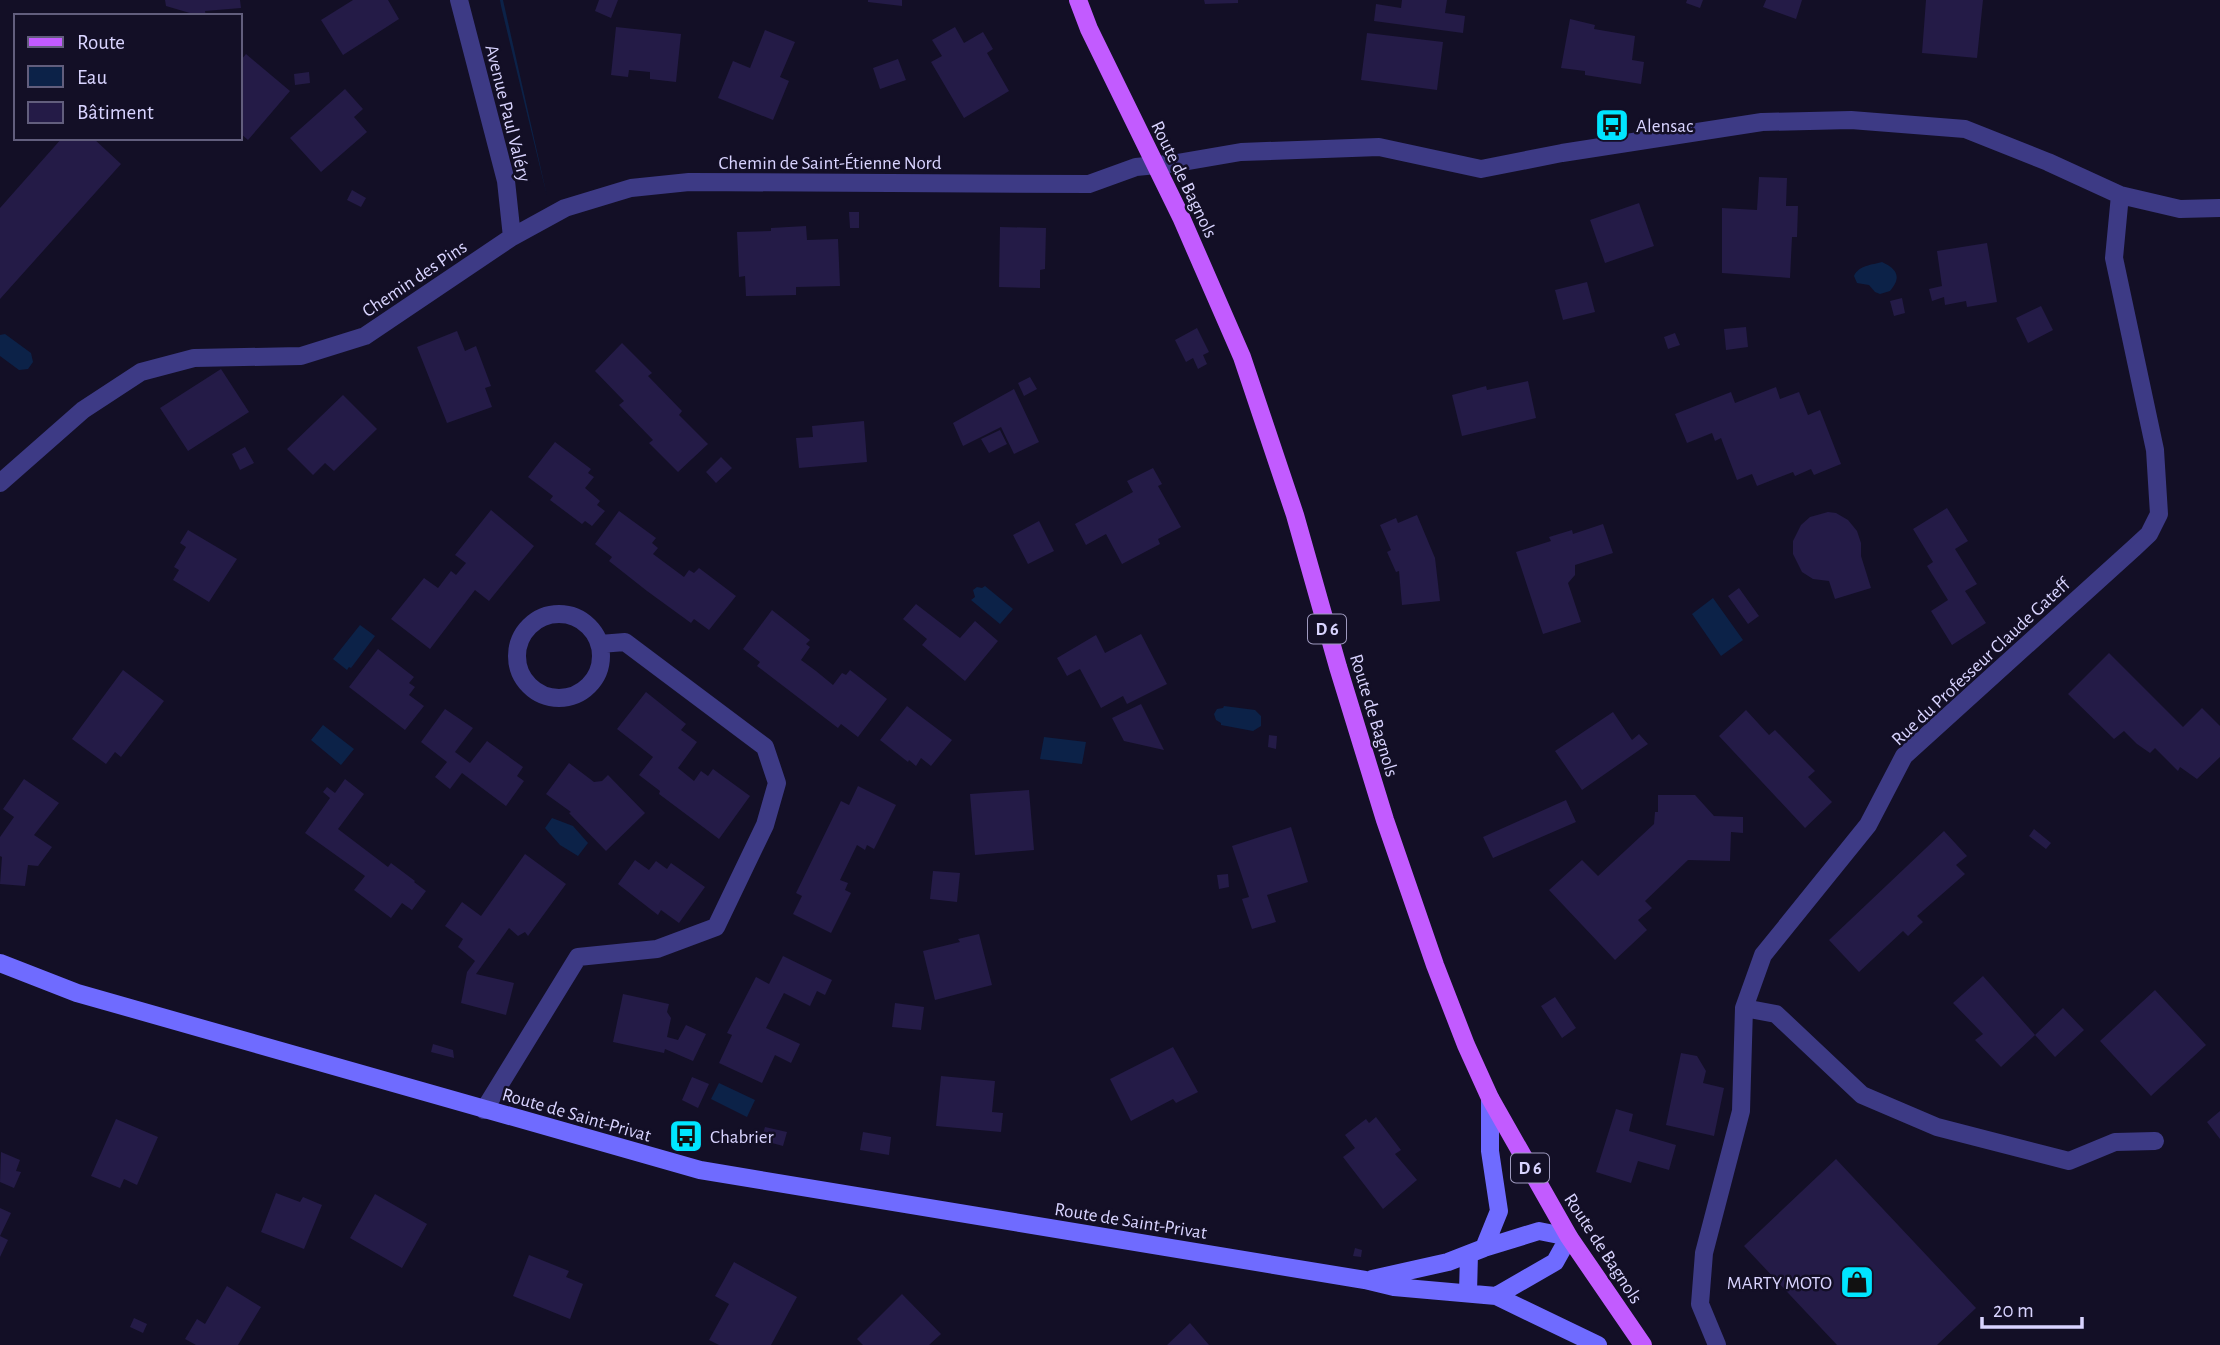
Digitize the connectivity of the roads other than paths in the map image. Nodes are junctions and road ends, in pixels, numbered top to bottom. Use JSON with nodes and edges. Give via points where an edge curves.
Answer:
{"nodes":[{"id":1,"x":459,"y":0,"type":"edge"},
{"id":2,"x":1078,"y":0,"type":"edge"},
{"id":3,"x":1156,"y":165,"type":"junction"},
{"id":4,"x":2120,"y":195,"type":"junction"},
{"id":5,"x":2220,"y":208,"type":"edge"},
{"id":6,"x":512,"y":237,"type":"junction"},
{"id":7,"x":0,"y":483,"type":"edge"},
{"id":8,"x":600,"y":644,"type":"junction"},
{"id":9,"x":0,"y":963,"type":"edge"},
{"id":10,"x":1744,"y":1008,"type":"junction"},
{"id":11,"x":1490,"y":1098,"type":"junction"},
{"id":12,"x":484,"y":1110,"type":"junction"},
{"id":13,"x":2155,"y":1141,"type":"dead end"},
{"id":14,"x":1569,"y":1237,"type":"junction"},
{"id":15,"x":1476,"y":1251,"type":"junction"},
{"id":16,"x":1365,"y":1280,"type":"junction"},
{"id":17,"x":1468,"y":1293,"type":"junction"},
{"id":18,"x":1496,"y":1296,"type":"junction"},
{"id":19,"x":1598,"y":1345,"type":"edge"},
{"id":20,"x":1643,"y":1345,"type":"edge"},
{"id":21,"x":1717,"y":1345,"type":"edge"}],
"edges":[{"from":1,"to":6,"type":"street","name":"Avenue Paul Valéry","via":[[506,181]]},
{"from":2,"to":3,"type":"main road","name":"Route de Bagnols","number":"D 6"},
{"from":3,"to":4,"type":"street","name":"Chemin de Saint-Étienne Nord","via":[[1241,152],[1379,147],[1481,169],[1762,122],[1851,120],[1965,129]]},
{"from":3,"to":6,"type":"street","name":"Chemin de Saint-Étienne Nord","via":[[1136,167],[1089,184],[689,182],[631,188],[565,208]]},
{"from":3,"to":11,"type":"main road","name":"Route de Bagnols","number":"D 6","via":[[1242,358],[1295,515],[1385,820],[1435,965]]},
{"from":4,"to":5,"type":"street","name":"Chemin de Saint-Étienne Nord","via":[[2180,209]]},
{"from":4,"to":10,"type":"street","name":"Rue du Professeur Claude Gateff","via":[[2114,258],[2155,450],[2159,514],[2149,534],[1904,756],[1868,825],[1763,955]]},
{"from":6,"to":7,"type":"street","name":"Chemin des Pins","via":[[365,336],[301,356],[194,358],[141,372],[83,410]]},
{"from":8,"to":8,"type":"street","via":[[582,620],[553,614],[538,619],[519,643],[520,672],[537,693],[564,699],[578,695],[598,673]]},
{"from":8,"to":12,"type":"street","via":[[625,642],[765,747],[777,783],[765,825],[716,926],[657,949],[578,957]]},
{"from":9,"to":12,"type":"street","name":"Route de Saint-Privat","via":[[77,992]]},
{"from":10,"to":13,"type":"street","via":[[1776,1014],[1863,1095],[1937,1128],[2069,1161],[2115,1142]]},
{"from":10,"to":21,"type":"street","name":"Rue du Professeur Claude Gateff","via":[[1741,1111],[1704,1253],[1700,1304]]},
{"from":11,"to":14,"type":"main road","name":"Route de Bagnols","number":"D 6"},
{"from":11,"to":15,"type":"street","via":[[1490,1151],[1499,1211]]},
{"from":12,"to":16,"type":"street","name":"Route de Saint-Privat","via":[[700,1170]]},
{"from":14,"to":15,"type":"street","via":[[1539,1231]]},
{"from":14,"to":18,"type":"street","via":[[1555,1262]]},
{"from":14,"to":20,"type":"main road","name":"Route de Bagnols","number":"D 6"},
{"from":15,"to":16,"type":"street","via":[[1448,1262]]},
{"from":15,"to":17,"type":"street"},
{"from":16,"to":17,"type":"street","name":"Route de Saint-Privat"},
{"from":17,"to":18,"type":"street","name":"Route de Saint-Privat"},
{"from":18,"to":19,"type":"street","name":"Route de Saint-Privat"}]}
